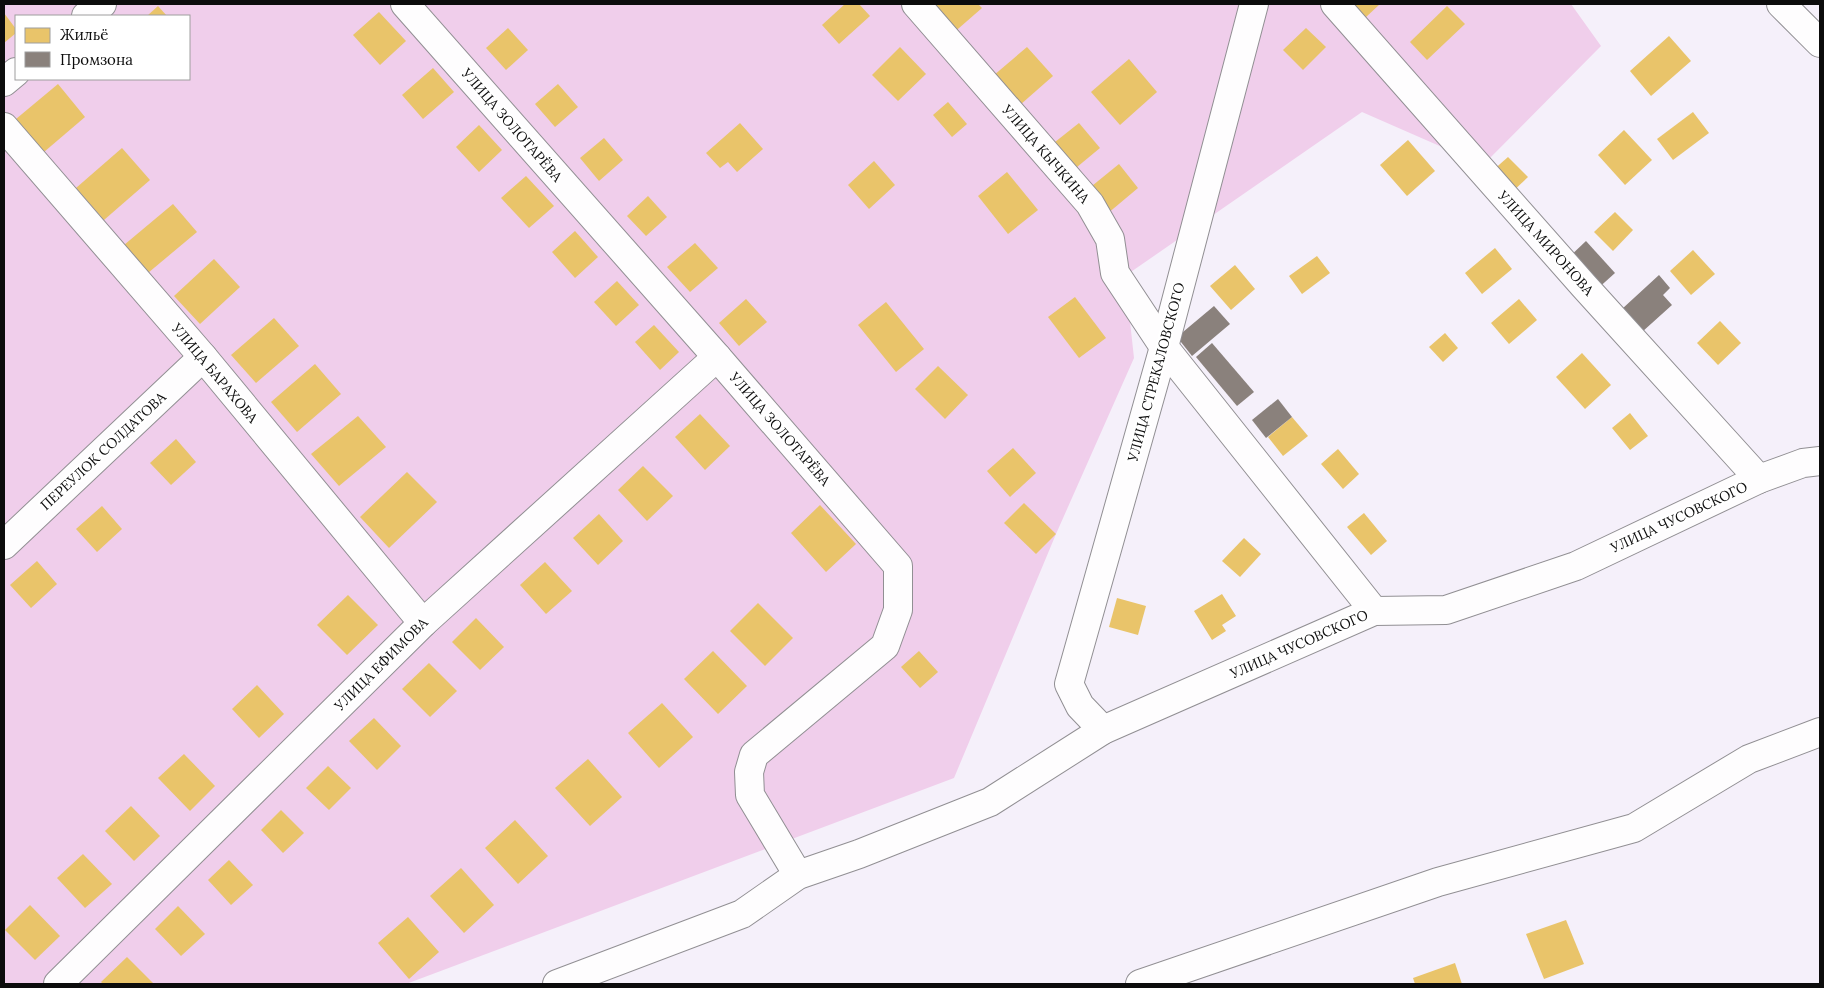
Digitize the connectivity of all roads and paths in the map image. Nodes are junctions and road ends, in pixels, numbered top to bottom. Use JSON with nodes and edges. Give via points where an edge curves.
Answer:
{"nodes":[{"id":1,"x":102,"y":4,"type":"edge"},
{"id":2,"x":405,"y":4,"type":"edge"},
{"id":3,"x":916,"y":4,"type":"edge"},
{"id":4,"x":1254,"y":4,"type":"edge"},
{"id":5,"x":1335,"y":4,"type":"edge"},
{"id":6,"x":1782,"y":4,"type":"edge"},
{"id":7,"x":87,"y":15,"type":"edge"},
{"id":8,"x":1820,"y":43,"type":"edge"},
{"id":9,"x":15,"y":73,"type":"edge"},
{"id":10,"x":4,"y":82,"type":"edge"},
{"id":11,"x":4,"y":127,"type":"edge"},
{"id":12,"x":1164,"y":347,"type":"junction"},
{"id":13,"x":203,"y":357,"type":"junction"},
{"id":14,"x":717,"y":357,"type":"junction"},
{"id":15,"x":1820,"y":461,"type":"edge"},
{"id":16,"x":1759,"y":479,"type":"junction"},
{"id":17,"x":4,"y":545,"type":"edge"},
{"id":18,"x":1374,"y":611,"type":"junction"},
{"id":19,"x":422,"y":622,"type":"junction"},
{"id":20,"x":1103,"y":730,"type":"junction"},
{"id":21,"x":1820,"y":732,"type":"edge"},
{"id":22,"x":798,"y":875,"type":"junction"},
{"id":23,"x":58,"y":984,"type":"edge"},
{"id":24,"x":557,"y":984,"type":"edge"},
{"id":25,"x":1140,"y":984,"type":"edge"}],
"edges":[{"from":1,"to":7,"type":"street"},
{"from":2,"to":14,"type":"street","name":"УЛИЦА ЗОЛОТАРЁВА"},
{"from":3,"to":12,"type":"street","name":"УЛИЦА КЫЧКИНА","via":[[1090,204],[1110,239],[1115,273]]},
{"from":4,"to":12,"type":"street","name":"УЛИЦА СТРЕКАЛОВСКОГО"},
{"from":5,"to":16,"type":"street","name":"УЛИЦА МИРОНОВА"},
{"from":6,"to":8,"type":"street"},
{"from":9,"to":10,"type":"street"},
{"from":11,"to":13,"type":"street","name":"УЛИЦА БАРАХОВА"},
{"from":12,"to":18,"type":"street","name":"УЛИЦА КЫЧКИНА"},
{"from":12,"to":20,"type":"street","name":"УЛИЦА СТРЕКАЛОВСКОГО","via":[[1069,684],[1080,706]]},
{"from":13,"to":17,"type":"street","name":"ПЕРЕУЛОК СОЛДАТОВА"},
{"from":13,"to":19,"type":"street","name":"УЛИЦА БАРАХОВА"},
{"from":14,"to":19,"type":"street","name":"УЛИЦА ЕФИМОВА"},
{"from":14,"to":22,"type":"street","name":"УЛИЦА ЗОЛОТАРЁВА","via":[[898,566],[898,610],[885,646],[754,755],[749,772],[750,795]]},
{"from":15,"to":16,"type":"street","name":"УЛИЦА ЧУСОВСКОГО","via":[[1803,463]]},
{"from":16,"to":18,"type":"street","name":"УЛИЦА ЧУСОВСКОГО","via":[[1576,566],[1446,610]]},
{"from":18,"to":20,"type":"street","name":"УЛИЦА ЧУСОВСКОГО"},
{"from":19,"to":23,"type":"street","name":"УЛИЦА ЕФИМОВА"},
{"from":20,"to":22,"type":"street","name":"УЛИЦА ЧУСОВСКОГО","via":[[990,802]]},
{"from":21,"to":25,"type":"street","via":[[1749,759],[1634,828],[1438,882]]},
{"from":22,"to":24,"type":"street","name":"УЛИЦА ЧУСОВСКОГО","via":[[742,914]]}]}
